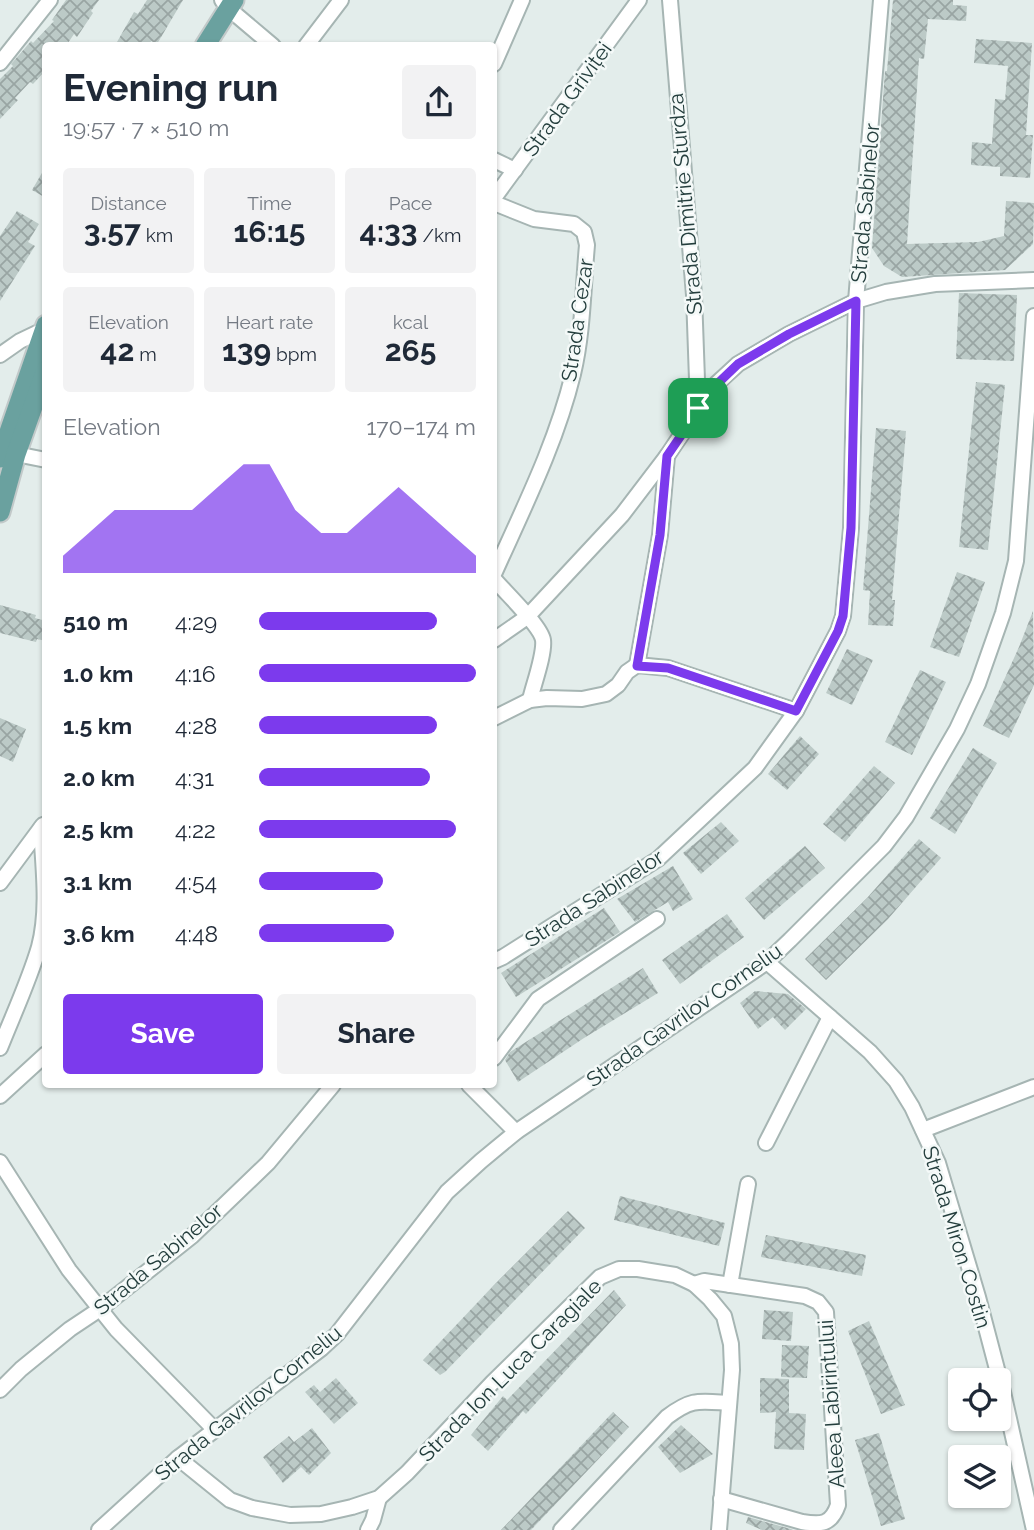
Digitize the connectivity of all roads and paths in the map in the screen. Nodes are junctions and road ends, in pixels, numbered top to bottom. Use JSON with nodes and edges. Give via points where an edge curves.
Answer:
{"nodes":[{"id":1,"x":50,"y":0,"type":"edge"},
{"id":2,"x":341,"y":0,"type":"edge"},
{"id":3,"x":523,"y":0,"type":"edge"},
{"id":4,"x":639,"y":0,"type":"edge"},
{"id":5,"x":670,"y":0,"type":"edge"},
{"id":6,"x":881,"y":0,"type":"edge"},
{"id":7,"x":226,"y":2,"type":"edge"},
{"id":8,"x":195,"y":42,"type":"edge"},
{"id":9,"x":207,"y":42,"type":"edge"},
{"id":10,"x":269,"y":42,"type":"edge"},
{"id":11,"x":309,"y":42,"type":"edge"},
{"id":12,"x":497,"y":57,"type":"edge"},
{"id":13,"x":0,"y":63,"type":"edge"},
{"id":14,"x":497,"y":162,"type":"edge"},
{"id":15,"x":514,"y":170,"type":"junction"},
{"id":16,"x":497,"y":196,"type":"edge"},
{"id":17,"x":497,"y":201,"type":"edge"},
{"id":18,"x":1034,"y":280,"type":"edge"},
{"id":19,"x":856,"y":301,"type":"junction"},
{"id":20,"x":1034,"y":316,"type":"edge"},
{"id":21,"x":42,"y":329,"type":"edge"},
{"id":22,"x":42,"y":334,"type":"edge"},
{"id":23,"x":1033,"y":338,"type":"edge"},
{"id":24,"x":0,"y":355,"type":"edge"},
{"id":25,"x":42,"y":378,"type":"edge"},
{"id":26,"x":698,"y":408,"type":"junction"},
{"id":27,"x":5,"y":450,"type":"edge"},
{"id":28,"x":667,"y":456,"type":"junction"},
{"id":29,"x":42,"y":459,"type":"edge"},
{"id":30,"x":0,"y":512,"type":"edge"},
{"id":31,"x":497,"y":570,"type":"edge"},
{"id":32,"x":497,"y":581,"type":"edge"},
{"id":33,"x":527,"y":617,"type":"junction"},
{"id":34,"x":497,"y":638,"type":"edge"},
{"id":35,"x":637,"y":666,"type":"junction"},
{"id":36,"x":530,"y":700,"type":"junction"},
{"id":37,"x":796,"y":711,"type":"junction"},
{"id":38,"x":497,"y":716,"type":"edge"},
{"id":39,"x":42,"y":825,"type":"edge"},
{"id":40,"x":0,"y":883,"type":"edge"},
{"id":41,"x":657,"y":919,"type":"dead end"},
{"id":42,"x":42,"y":926,"type":"edge"},
{"id":43,"x":497,"y":960,"type":"edge"},
{"id":44,"x":767,"y":961,"type":"junction"},
{"id":45,"x":830,"y":1017,"type":"junction"},
{"id":46,"x":0,"y":1048,"type":"edge"},
{"id":47,"x":497,"y":1054,"type":"edge"},
{"id":48,"x":42,"y":1058,"type":"edge"},
{"id":49,"x":1034,"y":1087,"type":"edge"},
{"id":50,"x":330,"y":1088,"type":"edge"},
{"id":51,"x":472,"y":1088,"type":"edge"},
{"id":52,"x":0,"y":1096,"type":"edge"},
{"id":53,"x":923,"y":1130,"type":"junction"},
{"id":54,"x":516,"y":1132,"type":"junction"},
{"id":55,"x":766,"y":1143,"type":"dead end"},
{"id":56,"x":0,"y":1162,"type":"edge"},
{"id":57,"x":748,"y":1184,"type":"dead end"},
{"id":58,"x":695,"y":1284,"type":"junction"},
{"id":59,"x":730,"y":1285,"type":"junction"},
{"id":60,"x":100,"y":1309,"type":"junction"},
{"id":61,"x":0,"y":1390,"type":"edge"},
{"id":62,"x":729,"y":1404,"type":"junction"},
{"id":63,"x":214,"y":1429,"type":"junction"},
{"id":64,"x":178,"y":1458,"type":"junction"},
{"id":65,"x":379,"y":1497,"type":"junction"},
{"id":66,"x":721,"y":1499,"type":"junction"},
{"id":67,"x":99,"y":1530,"type":"edge"},
{"id":68,"x":368,"y":1530,"type":"edge"},
{"id":69,"x":561,"y":1530,"type":"edge"},
{"id":70,"x":719,"y":1530,"type":"edge"},
{"id":71,"x":1034,"y":1530,"type":"edge"}],
"edges":[{"from":1,"to":13,"type":"street"},
{"from":2,"to":11,"type":"street"},
{"from":3,"to":12,"type":"street"},
{"from":4,"to":15,"type":"street","name":"Strada Griviței"},
{"from":5,"to":26,"type":"street","name":"Strada Dimitrie Sturdza","via":[[694,295]]},
{"from":6,"to":19,"type":"street","name":"Strada Sabinelor"},
{"from":7,"to":8,"type":"main road"},
{"from":7,"to":9,"type":"main road"},
{"from":7,"to":10,"type":"street"},
{"from":14,"to":15,"type":"street"},
{"from":15,"to":16,"type":"street","name":"Strada Griviței"},
{"from":17,"to":31,"type":"street","name":"Strada Cezar","via":[[534,219],[574,224],[584,232],[587,245],[573,373],[549,450]]},
{"from":18,"to":19,"type":"street","via":[[935,284]]},
{"from":19,"to":26,"type":"street","via":[[738,364]]},
{"from":19,"to":37,"type":"street","name":"Strada Sabinelor","via":[[851,528],[843,616]]},
{"from":20,"to":23,"type":"street","name":"Strada Gavrilov Corneliu"},
{"from":21,"to":24,"type":"street"},
{"from":22,"to":27,"type":"main road"},
{"from":23,"to":44,"type":"street","name":"Strada Gavrilov Corneliu","via":[[1016,561],[978,684],[906,817],[884,846]]},
{"from":25,"to":27,"type":"main road"},
{"from":26,"to":28,"type":"street"},
{"from":27,"to":29,"type":"street"},
{"from":27,"to":30,"type":"main road"},
{"from":28,"to":33,"type":"street","via":[[622,515]]},
{"from":28,"to":35,"type":"street","via":[[660,535]]},
{"from":32,"to":33,"type":"street"},
{"from":33,"to":34,"type":"street"},
{"from":33,"to":36,"type":"street","via":[[543,640]]},
{"from":35,"to":36,"type":"street","via":[[606,694]]},
{"from":35,"to":37,"type":"street","via":[[668,668]]},
{"from":36,"to":38,"type":"street"},
{"from":37,"to":43,"type":"street","name":"Strada Sabinelor","via":[[755,768],[658,859]]},
{"from":39,"to":40,"type":"street"},
{"from":41,"to":47,"type":"street","via":[[538,999]]},
{"from":42,"to":46,"type":"street","via":[[39,946]]},
{"from":44,"to":45,"type":"street","name":"Strada Miron Costin"},
{"from":44,"to":54,"type":"street","name":"Strada Gavrilov Corneliu"},
{"from":45,"to":53,"type":"street","name":"Strada Miron Costin","via":[[896,1081]]},
{"from":45,"to":55,"type":"street"},
{"from":48,"to":52,"type":"street"},
{"from":49,"to":53,"type":"street"},
{"from":50,"to":60,"type":"street","name":"Strada Sabinelor","via":[[268,1163],[192,1236]]},
{"from":51,"to":54,"type":"street"},
{"from":53,"to":71,"type":"street","name":"Strada Miron Costin","via":[[938,1163],[978,1297]]},
{"from":54,"to":63,"type":"street","name":"Strada Gavrilov Corneliu","via":[[447,1192],[337,1334]]},
{"from":56,"to":60,"type":"street","via":[[69,1270]]},
{"from":57,"to":59,"type":"street"},
{"from":58,"to":59,"type":"street","name":"Aleea Labirintului"},
{"from":58,"to":62,"type":"street","name":"Strada Ion Luca Caragiale","via":[[724,1316],[731,1344]]},
{"from":58,"to":65,"type":"street","name":"Strada Ion Luca Caragiale","via":[[675,1275],[638,1269],[619,1269],[600,1277]]},
{"from":59,"to":66,"type":"street","name":"Aleea Labirintului","via":[[806,1296],[826,1312],[838,1505],[835,1516],[816,1524]]},
{"from":60,"to":61,"type":"street","name":"Strada Sabinelor","via":[[69,1329]]},
{"from":60,"to":63,"type":"street"},
{"from":62,"to":66,"type":"street","name":"Strada Ion Luca Caragiale"},
{"from":62,"to":69,"type":"street","via":[[683,1404],[667,1416]]},
{"from":63,"to":64,"type":"street","name":"Strada Gavrilov Corneliu"},
{"from":64,"to":65,"type":"street","name":"Strada Ion Luca Caragiale","via":[[230,1500],[252,1508],[290,1515],[321,1514]]},
{"from":64,"to":67,"type":"street","name":"Strada Gavrilov Corneliu"},
{"from":65,"to":68,"type":"street"},
{"from":66,"to":70,"type":"street","name":"Strada Ion Luca Caragiale"}]}
